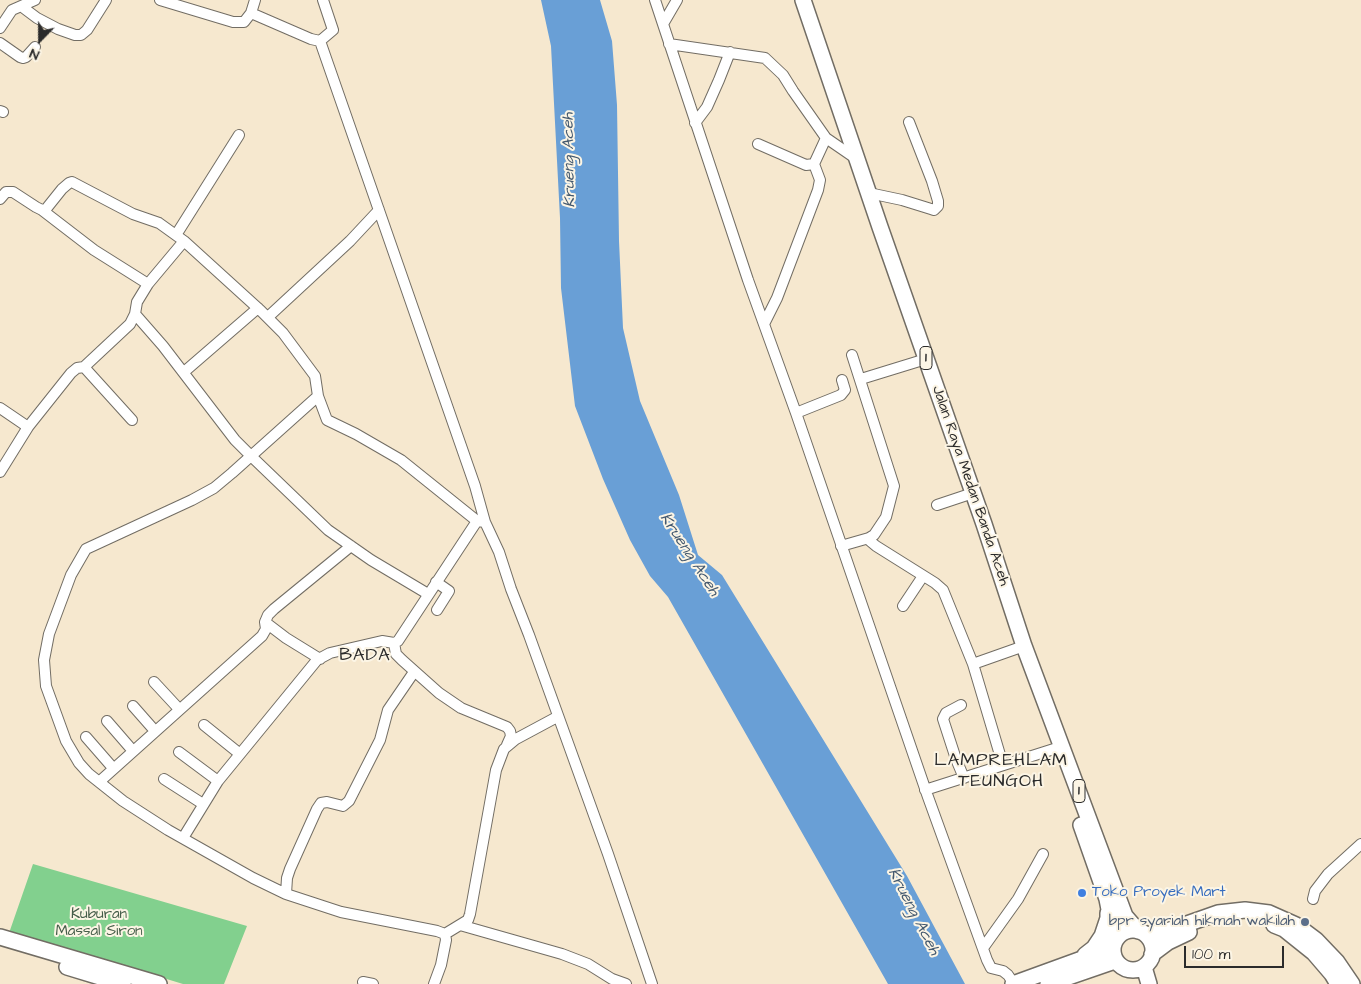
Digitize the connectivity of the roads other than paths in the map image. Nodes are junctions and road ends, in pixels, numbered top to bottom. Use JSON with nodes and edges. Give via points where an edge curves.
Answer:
{"nodes":[{"id":1,"x":35,"y":0,"type":"edge"},
{"id":2,"x":106,"y":0,"type":"edge"},
{"id":3,"x":160,"y":0,"type":"edge"},
{"id":4,"x":255,"y":0,"type":"edge"},
{"id":5,"x":323,"y":0,"type":"edge"},
{"id":6,"x":655,"y":0,"type":"edge"},
{"id":7,"x":677,"y":0,"type":"edge"},
{"id":8,"x":803,"y":0,"type":"edge"},
{"id":9,"x":21,"y":6,"type":"junction"},
{"id":10,"x":251,"y":13,"type":"junction"},
{"id":11,"x":663,"y":24,"type":"junction"},
{"id":12,"x":0,"y":28,"type":"edge"},
{"id":13,"x":320,"y":41,"type":"junction"},
{"id":14,"x":0,"y":44,"type":"edge"},
{"id":15,"x":669,"y":44,"type":"junction"},
{"id":16,"x":35,"y":47,"type":"dead end"},
{"id":17,"x":730,"y":52,"type":"junction"},
{"id":18,"x":909,"y":122,"type":"dead end"},
{"id":19,"x":696,"y":123,"type":"junction"},
{"id":20,"x":239,"y":135,"type":"dead end"},
{"id":21,"x":826,"y":138,"type":"junction"},
{"id":22,"x":758,"y":144,"type":"dead end"},
{"id":23,"x":859,"y":161,"type":"junction"},
{"id":24,"x":814,"y":164,"type":"junction"},
{"id":25,"x":869,"y":193,"type":"junction"},
{"id":26,"x":0,"y":199,"type":"edge"},
{"id":27,"x":42,"y":210,"type":"junction"},
{"id":28,"x":379,"y":210,"type":"junction"},
{"id":29,"x":180,"y":238,"type":"junction"},
{"id":30,"x":148,"y":284,"type":"junction"},
{"id":31,"x":258,"y":308,"type":"junction"},
{"id":32,"x":135,"y":314,"type":"junction"},
{"id":33,"x":268,"y":317,"type":"junction"},
{"id":34,"x":764,"y":324,"type":"junction"},
{"id":35,"x":852,"y":355,"type":"dead end"},
{"id":36,"x":926,"y":359,"type":"junction"},
{"id":37,"x":84,"y":367,"type":"junction"},
{"id":38,"x":184,"y":372,"type":"junction"},
{"id":39,"x":861,"y":379,"type":"junction"},
{"id":40,"x":842,"y":380,"type":"dead end"},
{"id":41,"x":318,"y":396,"type":"junction"},
{"id":42,"x":0,"y":408,"type":"edge"},
{"id":43,"x":796,"y":413,"type":"junction"},
{"id":44,"x":132,"y":420,"type":"dead end"},
{"id":45,"x":28,"y":427,"type":"junction"},
{"id":46,"x":251,"y":456,"type":"junction"},
{"id":47,"x":0,"y":472,"type":"edge"},
{"id":48,"x":973,"y":493,"type":"junction"},
{"id":49,"x":937,"y":505,"type":"dead end"},
{"id":50,"x":481,"y":522,"type":"junction"},
{"id":51,"x":869,"y":538,"type":"junction"},
{"id":52,"x":351,"y":546,"type":"junction"},
{"id":53,"x":841,"y":546,"type":"junction"},
{"id":54,"x":924,"y":576,"type":"junction"},
{"id":55,"x":436,"y":582,"type":"junction"},
{"id":56,"x":428,"y":594,"type":"junction"},
{"id":57,"x":903,"y":606,"type":"dead end"},
{"id":58,"x":437,"y":610,"type":"dead end"},
{"id":59,"x":266,"y":622,"type":"junction"},
{"id":60,"x":394,"y":643,"type":"junction"},
{"id":61,"x":1024,"y":646,"type":"junction"},
{"id":62,"x":320,"y":659,"type":"junction"},
{"id":63,"x":973,"y":664,"type":"junction"},
{"id":64,"x":414,"y":672,"type":"junction"},
{"id":65,"x":154,"y":682,"type":"dead end"},
{"id":66,"x":961,"y":705,"type":"dead end"},
{"id":67,"x":133,"y":706,"type":"dead end"},
{"id":68,"x":179,"y":709,"type":"junction"},
{"id":69,"x":1049,"y":716,"type":"junction"},
{"id":70,"x":557,"y":717,"type":"junction"},
{"id":71,"x":107,"y":721,"type":"dead end"},
{"id":72,"x":204,"y":725,"type":"dead end"},
{"id":73,"x":155,"y":731,"type":"junction"},
{"id":74,"x":86,"y":737,"type":"dead end"},
{"id":75,"x":507,"y":745,"type":"junction"},
{"id":76,"x":1057,"y":748,"type":"junction"},
{"id":77,"x":133,"y":751,"type":"junction"},
{"id":78,"x":179,"y":752,"type":"dead end"},
{"id":79,"x":240,"y":754,"type":"junction"},
{"id":80,"x":1003,"y":765,"type":"junction"},
{"id":81,"x":113,"y":768,"type":"junction"},
{"id":82,"x":964,"y":778,"type":"junction"},
{"id":83,"x":164,"y":779,"type":"dead end"},
{"id":84,"x":218,"y":781,"type":"junction"},
{"id":85,"x":99,"y":782,"type":"junction"},
{"id":86,"x":925,"y":790,"type":"junction"},
{"id":87,"x":203,"y":804,"type":"junction"},
{"id":88,"x":183,"y":838,"type":"junction"},
{"id":89,"x":1361,"y":844,"type":"edge"},
{"id":90,"x":1043,"y":854,"type":"dead end"},
{"id":91,"x":286,"y":894,"type":"junction"},
{"id":92,"x":1312,"y":899,"type":"dead end"},
{"id":93,"x":1107,"y":900,"type":"junction"},
{"id":94,"x":460,"y":925,"type":"junction"},
{"id":95,"x":1142,"y":933,"type":"junction"},
{"id":96,"x":445,"y":934,"type":"junction"},
{"id":97,"x":0,"y":937,"type":"edge"},
{"id":98,"x":0,"y":947,"type":"edge"},
{"id":99,"x":983,"y":948,"type":"junction"},
{"id":100,"x":1114,"y":950,"type":"junction"},
{"id":101,"x":1152,"y":954,"type":"junction"},
{"id":102,"x":1078,"y":961,"type":"junction"},
{"id":103,"x":1138,"y":974,"type":"edge"},
{"id":104,"x":113,"y":983,"type":"edge"},
{"id":105,"x":159,"y":984,"type":"edge"},
{"id":106,"x":434,"y":984,"type":"edge"},
{"id":107,"x":626,"y":984,"type":"edge"},
{"id":108,"x":652,"y":984,"type":"edge"},
{"id":109,"x":1014,"y":984,"type":"edge"},
{"id":110,"x":1048,"y":984,"type":"edge"},
{"id":111,"x":1149,"y":984,"type":"edge"},
{"id":112,"x":1338,"y":984,"type":"edge"},
{"id":113,"x":1352,"y":984,"type":"edge"}],
"edges":[{"from":1,"to":9,"type":"street"},
{"from":2,"to":9,"type":"street","via":[[87,30],[75,36],[37,18]]},
{"from":3,"to":10,"type":"street","via":[[233,22],[244,22]]},
{"from":4,"to":10,"type":"street"},
{"from":5,"to":13,"type":"street","via":[[333,30]]},
{"from":6,"to":11,"type":"street"},
{"from":7,"to":11,"type":"street"},
{"from":8,"to":23,"type":"highway","name":"Jalan Raya Medan Banda Aceh","number":"1"},
{"from":9,"to":12,"type":"street","via":[[12,10]]},
{"from":10,"to":13,"type":"street"},
{"from":11,"to":15,"type":"street"},
{"from":13,"to":28,"type":"street"},
{"from":14,"to":16,"type":"street","via":[[23,58]]},
{"from":15,"to":17,"type":"street"},
{"from":15,"to":19,"type":"street"},
{"from":17,"to":19,"type":"street","via":[[707,107]]},
{"from":17,"to":21,"type":"street","via":[[765,58],[778,68]]},
{"from":18,"to":25,"type":"street","via":[[938,206],[934,210]]},
{"from":19,"to":34,"type":"street"},
{"from":20,"to":29,"type":"street"},
{"from":21,"to":23,"type":"street"},
{"from":21,"to":24,"type":"street"},
{"from":22,"to":24,"type":"street","via":[[806,165]]},
{"from":23,"to":25,"type":"highway","name":"Jalan Raya Medan Banda Aceh","number":"1"},
{"from":24,"to":34,"type":"street","via":[[820,180],[818,190]]},
{"from":25,"to":36,"type":"highway","name":"Jalan Raya Medan Banda Aceh","number":"1"},
{"from":26,"to":27,"type":"street","via":[[6,192],[14,192]]},
{"from":27,"to":29,"type":"street","via":[[46,210],[62,189],[72,182],[133,214],[159,223]]},
{"from":27,"to":30,"type":"street","via":[[94,250]]},
{"from":28,"to":33,"type":"street"},
{"from":28,"to":50,"type":"street","via":[[475,486]]},
{"from":29,"to":30,"type":"street"},
{"from":29,"to":31,"type":"street"},
{"from":30,"to":32,"type":"street","via":[[137,302]]},
{"from":31,"to":33,"type":"street"},
{"from":31,"to":38,"type":"street"},
{"from":32,"to":37,"type":"street","via":[[130,324]]},
{"from":32,"to":38,"type":"street"},
{"from":33,"to":41,"type":"street","via":[[315,376]]},
{"from":34,"to":43,"type":"street"},
{"from":35,"to":39,"type":"street"},
{"from":36,"to":39,"type":"street"},
{"from":36,"to":48,"type":"highway","name":"Jalan Raya Medan Banda Aceh","number":"1"},
{"from":37,"to":44,"type":"street"},
{"from":37,"to":45,"type":"street","via":[[71,373]]},
{"from":38,"to":46,"type":"street","via":[[223,425]]},
{"from":39,"to":51,"type":"street","via":[[894,486],[886,517]]},
{"from":40,"to":43,"type":"street","via":[[845,390],[841,395]]},
{"from":41,"to":46,"type":"street"},
{"from":41,"to":50,"type":"street","via":[[327,420],[401,460]]},
{"from":42,"to":45,"type":"street"},
{"from":43,"to":53,"type":"street"},
{"from":45,"to":47,"type":"street"},
{"from":46,"to":52,"type":"street","via":[[328,530]]},
{"from":46,"to":85,"type":"street","via":[[207,492],[90,546],[76,564],[49,634],[44,676],[69,746],[79,762]]},
{"from":48,"to":49,"type":"street"},
{"from":48,"to":61,"type":"highway","name":"Jalan Raya Medan Banda Aceh","number":"1"},
{"from":50,"to":55,"type":"street"},
{"from":50,"to":70,"type":"street","via":[[499,552]]},
{"from":51,"to":53,"type":"street"},
{"from":51,"to":54,"type":"street","via":[[876,546]]},
{"from":52,"to":56,"type":"street"},
{"from":52,"to":59,"type":"street","via":[[274,609]]},
{"from":53,"to":86,"type":"street"},
{"from":54,"to":57,"type":"street"},
{"from":54,"to":63,"type":"street","via":[[943,590]]},
{"from":55,"to":56,"type":"street"},
{"from":55,"to":58,"type":"street","via":[[449,591]]},
{"from":56,"to":60,"type":"street"},
{"from":59,"to":62,"type":"street"},
{"from":59,"to":68,"type":"street","via":[[262,636]]},
{"from":60,"to":62,"type":"street","via":[[382,640],[330,653]]},
{"from":60,"to":64,"type":"street","via":[[396,654]]},
{"from":61,"to":63,"type":"street"},
{"from":61,"to":69,"type":"highway","name":"Jalan Raya Medan Banda Aceh","number":"1"},
{"from":62,"to":79,"type":"street"},
{"from":63,"to":80,"type":"street"},
{"from":64,"to":75,"type":"street","via":[[461,708],[507,727],[511,736]]},
{"from":64,"to":91,"type":"street","via":[[388,710],[380,740],[349,801],[342,806],[327,802],[316,809],[290,869]]},
{"from":65,"to":68,"type":"street"},
{"from":66,"to":82,"type":"street","via":[[946,713],[943,719]]},
{"from":67,"to":73,"type":"street"},
{"from":68,"to":73,"type":"street"},
{"from":69,"to":76,"type":"highway","name":"Jalan Raya Medan Banda Aceh","number":"1"},
{"from":69,"to":95,"type":"highway","name":"Jalan Raya Medan Banda Aceh","number":"1","via":[[1125,916]]},
{"from":70,"to":75,"type":"street"},
{"from":70,"to":108,"type":"street"},
{"from":71,"to":77,"type":"street"},
{"from":72,"to":79,"type":"street"},
{"from":73,"to":77,"type":"street"},
{"from":74,"to":81,"type":"street"},
{"from":75,"to":94,"type":"street","via":[[496,770],[470,914],[468,920]]},
{"from":76,"to":80,"type":"street"},
{"from":76,"to":93,"type":"highway","name":"Jalan Raya Medan Banda Aceh","number":"1"},
{"from":77,"to":81,"type":"street"},
{"from":78,"to":84,"type":"street"},
{"from":79,"to":84,"type":"street"},
{"from":80,"to":82,"type":"street"},
{"from":81,"to":85,"type":"street"},
{"from":82,"to":86,"type":"street"},
{"from":83,"to":87,"type":"street"},
{"from":84,"to":87,"type":"street"},
{"from":85,"to":88,"type":"street"},
{"from":86,"to":99,"type":"street"},
{"from":87,"to":88,"type":"street"},
{"from":88,"to":91,"type":"street"},
{"from":89,"to":92,"type":"street","via":[[1328,874],[1314,891]]},
{"from":90,"to":99,"type":"street","via":[[1018,899]]},
{"from":91,"to":96,"type":"street","via":[[341,912]]},
{"from":93,"to":100,"type":"highway","name":"Jalan Raya Medan Banda Aceh","number":"1"},
{"from":93,"to":102,"type":"highway","via":[[1108,918],[1102,936],[1094,948]]},
{"from":94,"to":96,"type":"street"},
{"from":94,"to":107,"type":"street","via":[[562,954]]},
{"from":95,"to":100,"type":"highway","via":[[1125,931]]},
{"from":95,"to":101,"type":"highway","number":"1","via":[[1152,944]]},
{"from":95,"to":113,"type":"highway","via":[[1164,932],[1218,913],[1245,910],[1269,913],[1296,925],[1316,940],[1338,962]]},
{"from":96,"to":106,"type":"street","via":[[441,966]]},
{"from":97,"to":105,"type":"highway"},
{"from":98,"to":104,"type":"highway"},
{"from":99,"to":109,"type":"street","via":[[991,968],[1003,971]]},
{"from":100,"to":102,"type":"highway"},
{"from":100,"to":103,"type":"highway","via":[[1121,967]]},
{"from":100,"to":110,"type":"highway"},
{"from":101,"to":103,"type":"highway"},
{"from":101,"to":112,"type":"highway","via":[[1168,942],[1205,925],[1246,919],[1284,929],[1314,954]]},
{"from":102,"to":109,"type":"highway"},
{"from":103,"to":111,"type":"highway"}]}
